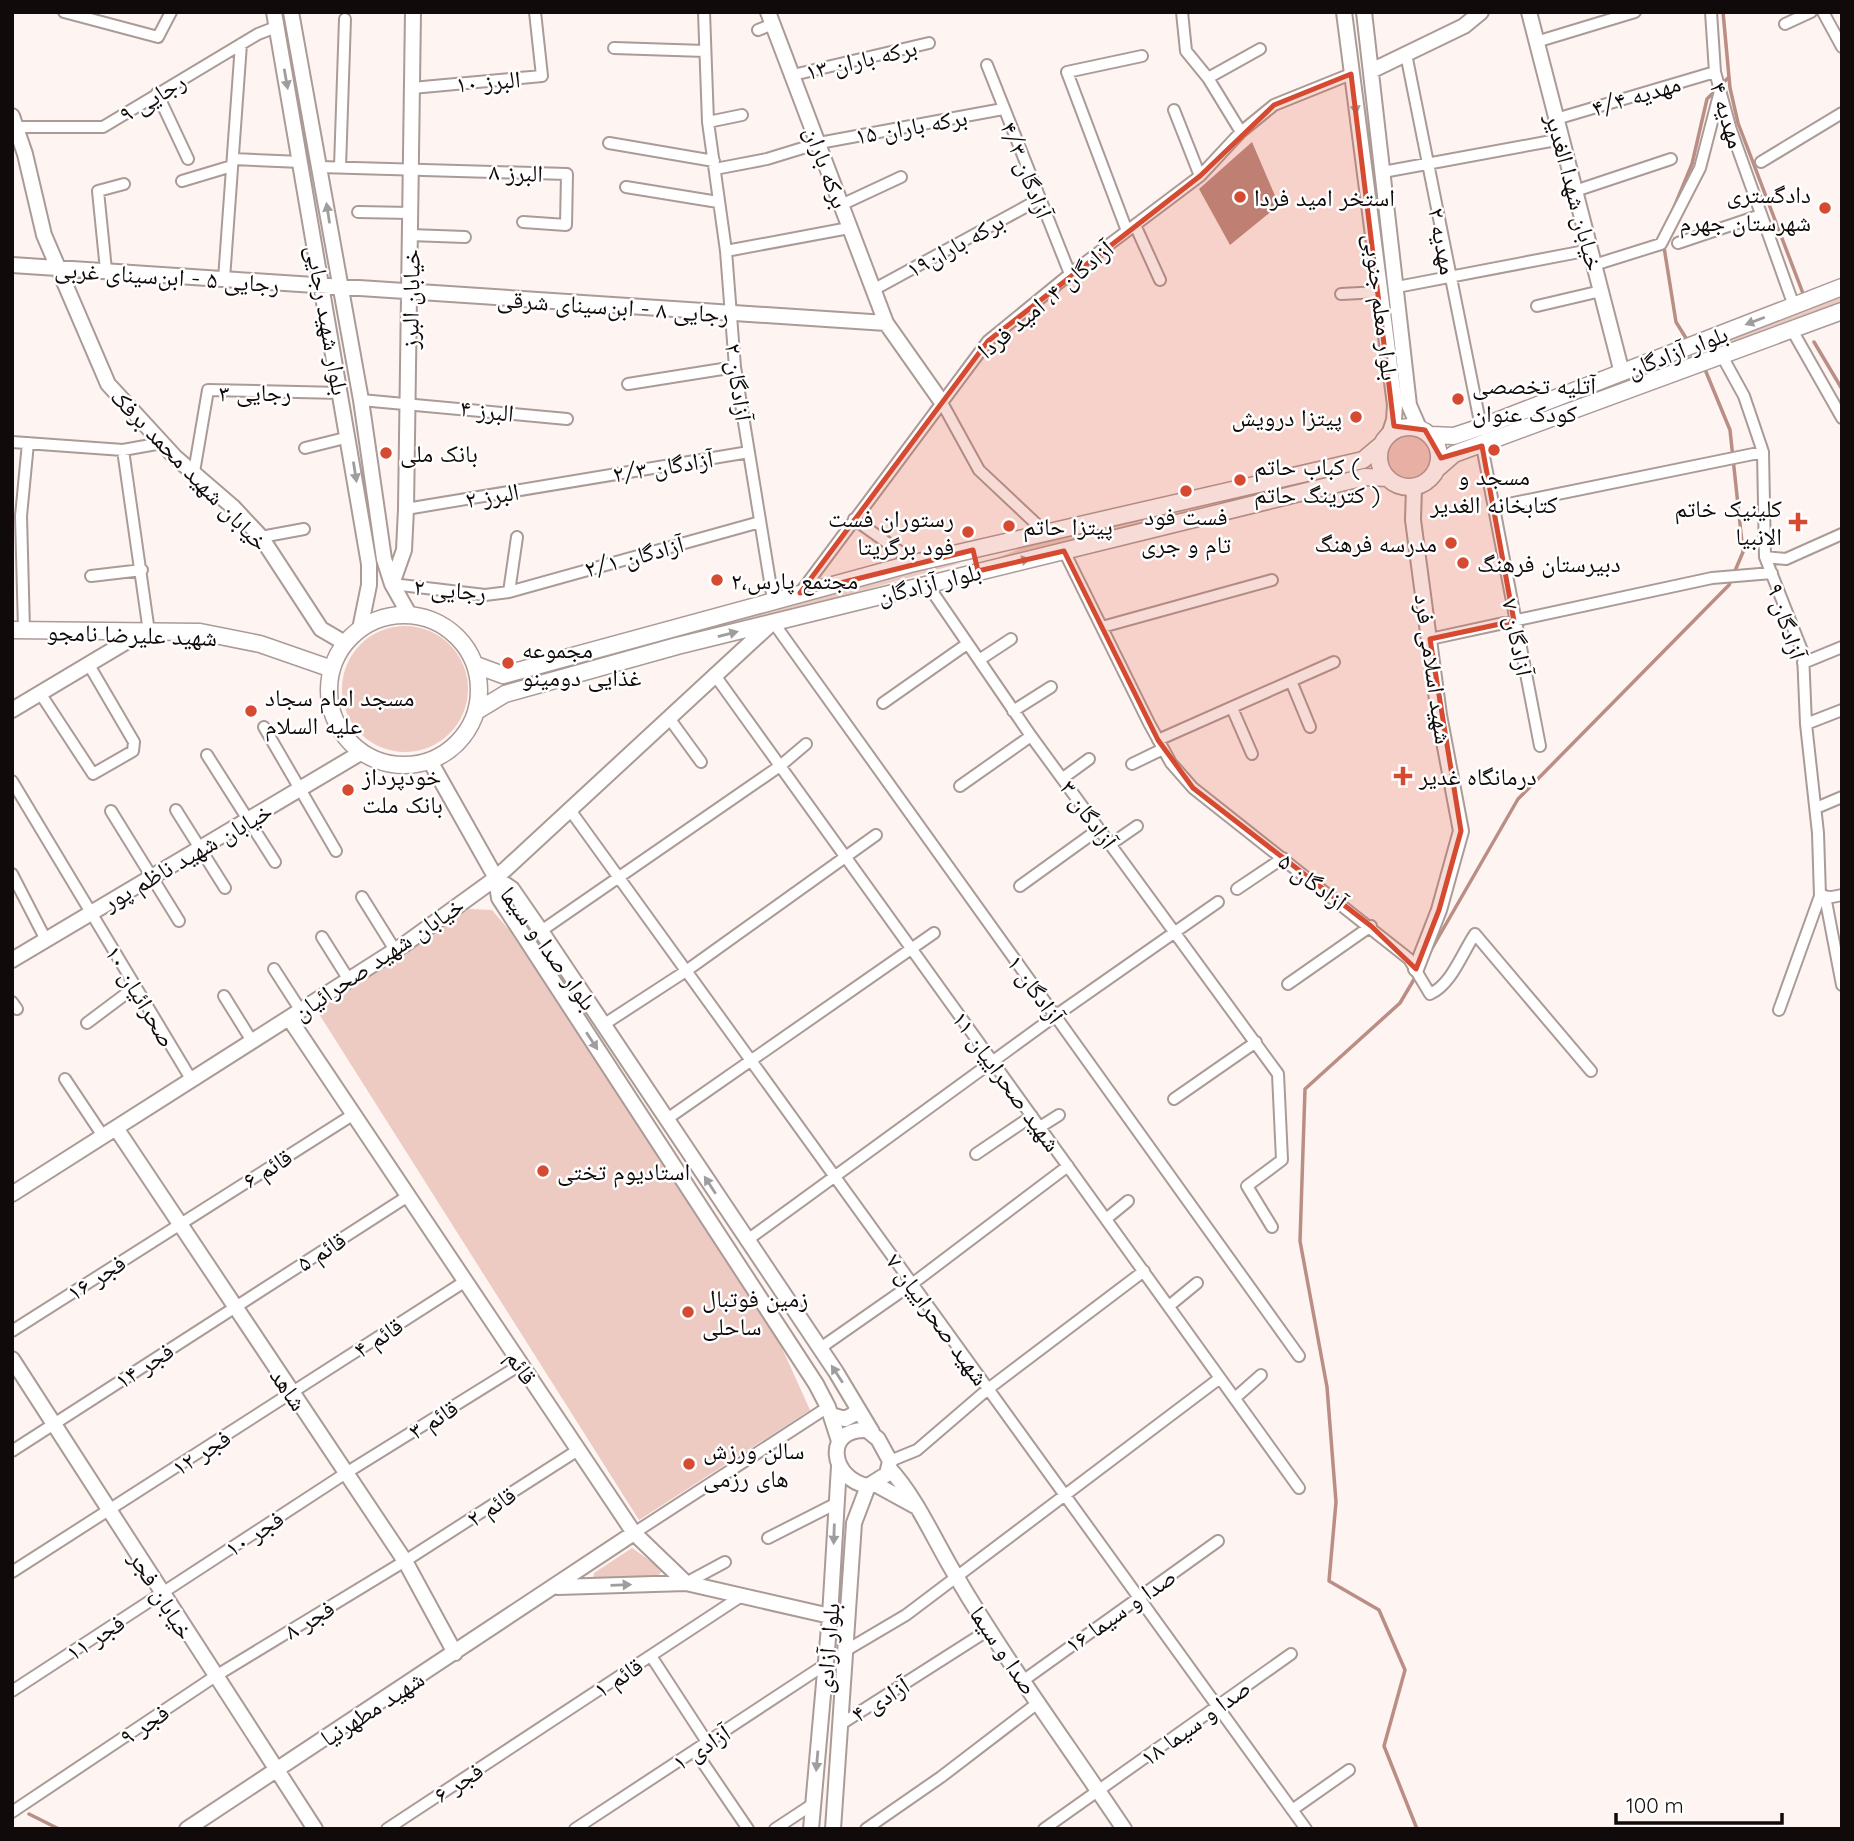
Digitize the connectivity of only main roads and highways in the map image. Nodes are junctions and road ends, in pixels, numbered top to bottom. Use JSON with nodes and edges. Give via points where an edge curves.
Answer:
{"nodes":[{"id":1,"x":1842,"y":287,"type":"edge"},
{"id":2,"x":1842,"y":312,"type":"edge"},
{"id":3,"x":1425,"y":432,"type":"junction"},
{"id":4,"x":1385,"y":439,"type":"junction"},
{"id":5,"x":1438,"y":468,"type":"junction"},
{"id":6,"x":1388,"y":478,"type":"junction"},
{"id":7,"x":973,"y":550,"type":"junction"},
{"id":8,"x":978,"y":571,"type":"junction"},
{"id":9,"x":690,"y":625,"type":"junction"},
{"id":10,"x":673,"y":629,"type":"junction"},
{"id":11,"x":18,"y":630,"type":"edge"},
{"id":12,"x":695,"y":642,"type":"junction"},
{"id":13,"x":677,"y":646,"type":"junction"},
{"id":14,"x":476,"y":665,"type":"junction"},
{"id":15,"x":332,"y":669,"type":"junction"},
{"id":16,"x":477,"y":711,"type":"junction"}],
"edges":[{"from":1,"to":3,"type":"main road","name":"بلوار آزادگان","one_way":true,"via":[[1481,427],[1454,436]]},
{"from":2,"to":5,"type":"main road","name":"بلوار آزادگان","via":[[1454,454]]},
{"from":3,"to":4,"type":"main road","via":[[1406,426]]},
{"from":3,"to":5,"type":"main road","via":[[1440,454]]},
{"from":4,"to":6,"type":"main road","via":[[1379,460]]},
{"from":4,"to":7,"type":"main road","name":"بلوار آزادگان","via":[[1363,460]]},
{"from":5,"to":6,"type":"main road","via":[[1429,481],[1413,487]]},
{"from":8,"to":6,"type":"main road","name":"بلوار آزادگان","one_way":true,"via":[[1365,477]]},
{"from":7,"to":8,"type":"main road"},
{"from":7,"to":9,"type":"main road","name":"بلوار آزادگان"},
{"from":12,"to":8,"type":"main road","name":"بلوار آزادگان","one_way":true},
{"from":9,"to":10,"type":"main road","name":"بلوار آزادگان"},
{"from":9,"to":12,"type":"main road"},
{"from":10,"to":13,"type":"main road"},
{"from":10,"to":14,"type":"main road","name":"بلوار آزادگان","via":[[502,675]]},
{"from":11,"to":15,"type":"main road","name":"شهید علیرضا نامجو","via":[[200,632],[260,644]]},
{"from":12,"to":13,"type":"main road","name":"بلوار آزادگان"},
{"from":13,"to":16,"type":"main road","name":"بلوار آزادگان","via":[[505,694]]},
{"from":14,"to":15,"type":"main road","via":[[466,645],[450,629],[409,614],[391,615],[360,629],[345,643]]},
{"from":14,"to":16,"type":"main road"},
{"from":15,"to":16,"type":"main road","via":[[333,716],[362,752],[383,762],[429,761],[458,741]]}]}
